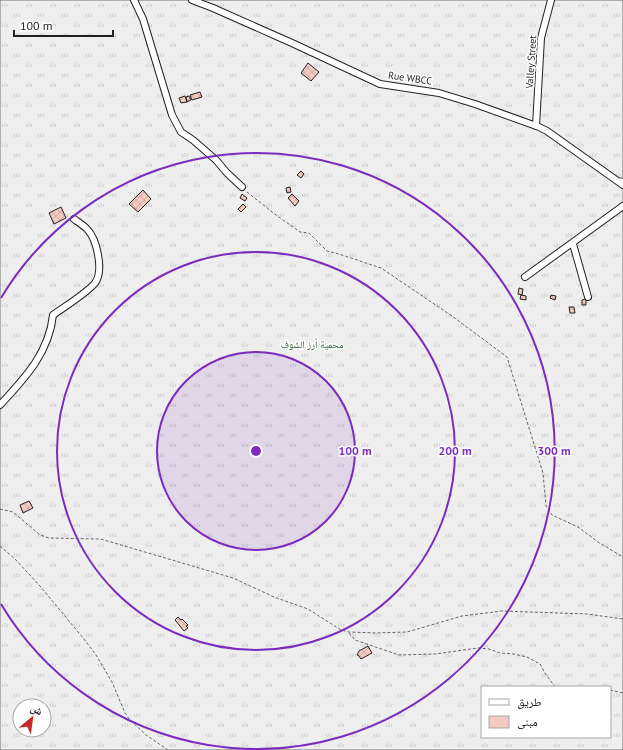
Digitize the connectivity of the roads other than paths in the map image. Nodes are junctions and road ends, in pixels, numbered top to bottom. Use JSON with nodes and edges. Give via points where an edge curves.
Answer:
{"nodes":[{"id":1,"x":134,"y":0,"type":"edge"},
{"id":2,"x":192,"y":0,"type":"edge"},
{"id":3,"x":551,"y":0,"type":"edge"},
{"id":4,"x":536,"y":126,"type":"junction"},
{"id":5,"x":622,"y":183,"type":"edge"},
{"id":6,"x":242,"y":187,"type":"road end"},
{"id":7,"x":623,"y":206,"type":"edge"},
{"id":8,"x":74,"y":219,"type":"dead end"},
{"id":9,"x":573,"y":244,"type":"junction"},
{"id":10,"x":525,"y":277,"type":"dead end"},
{"id":11,"x":588,"y":297,"type":"dead end"},
{"id":12,"x":0,"y":405,"type":"edge"}],
"edges":[{"from":1,"to":6,"type":"street","via":[[143,19],[172,115],[181,132],[216,160]]},
{"from":2,"to":4,"type":"street","name":"Rue WBCC","via":[[380,84],[439,93]]},
{"from":3,"to":4,"type":"street","name":"Valley Street","via":[[541,38]]},
{"from":4,"to":5,"type":"street","name":"Rue WBCC"},
{"from":7,"to":9,"type":"street"},
{"from":8,"to":12,"type":"street","via":[[87,229],[96,247],[100,271],[95,283],[53,315],[52,328],[30,373]]},
{"from":9,"to":10,"type":"street"},
{"from":9,"to":11,"type":"street"}]}
